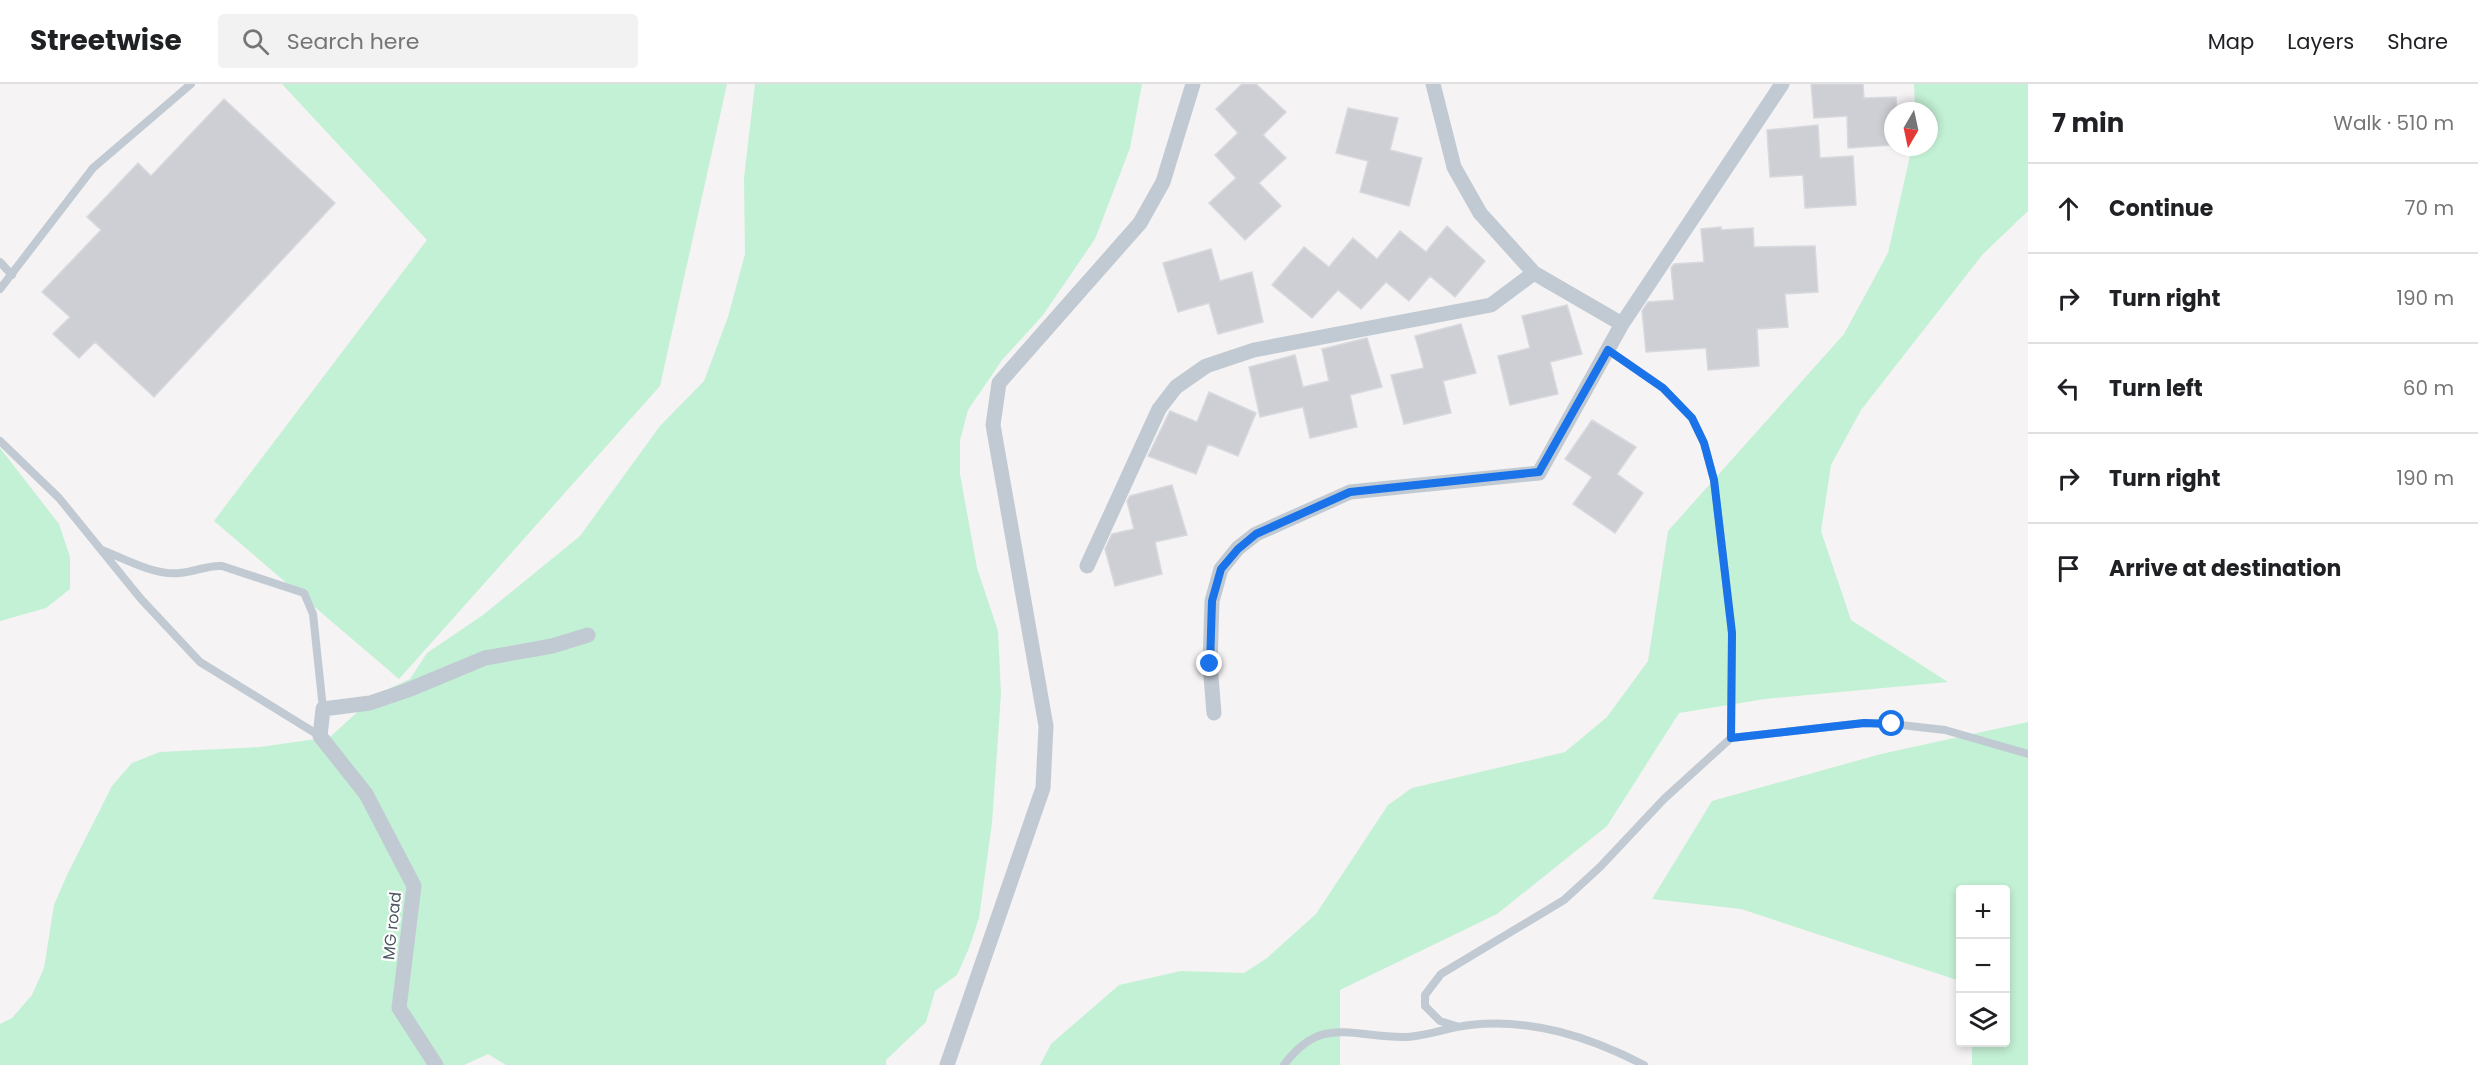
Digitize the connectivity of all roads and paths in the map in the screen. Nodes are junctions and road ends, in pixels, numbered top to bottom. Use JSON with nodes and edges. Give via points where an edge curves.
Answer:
{"nodes":[{"id":1,"x":191,"y":84,"type":"edge"},
{"id":2,"x":1193,"y":84,"type":"edge"},
{"id":3,"x":1433,"y":84,"type":"edge"},
{"id":4,"x":1782,"y":84,"type":"edge"},
{"id":5,"x":0,"y":262,"type":"edge"},
{"id":6,"x":1534,"y":273,"type":"junction"},
{"id":7,"x":12,"y":275,"type":"junction"},
{"id":8,"x":0,"y":289,"type":"edge"},
{"id":9,"x":1622,"y":324,"type":"junction"},
{"id":10,"x":1608,"y":350,"type":"junction"},
{"id":11,"x":0,"y":441,"type":"edge"},
{"id":12,"x":101,"y":549,"type":"junction"},
{"id":13,"x":1087,"y":566,"type":"dead end"},
{"id":14,"x":588,"y":635,"type":"dead end"},
{"id":15,"x":322,"y":709,"type":"junction"},
{"id":16,"x":1214,"y":713,"type":"dead end"},
{"id":17,"x":320,"y":736,"type":"junction"},
{"id":18,"x":1731,"y":738,"type":"junction"},
{"id":19,"x":2028,"y":754,"type":"edge"},
{"id":20,"x":1456,"y":1026,"type":"junction"},
{"id":21,"x":436,"y":1065,"type":"edge"},
{"id":22,"x":947,"y":1065,"type":"edge"},
{"id":23,"x":1284,"y":1065,"type":"edge"},
{"id":24,"x":1644,"y":1065,"type":"edge"}],
"edges":[{"from":1,"to":7,"type":"lane","via":[[93,168]]},
{"from":2,"to":22,"type":"street","via":[[1163,182],[1140,223],[999,383],[993,425],[1046,726],[1043,788]]},
{"from":3,"to":6,"type":"street","via":[[1454,167],[1480,213]]},
{"from":4,"to":9,"type":"street"},
{"from":5,"to":7,"type":"lane"},
{"from":6,"to":9,"type":"street"},
{"from":6,"to":13,"type":"street","via":[[1491,305],[1254,350],[1206,366],[1176,387],[1158,409]]},
{"from":7,"to":8,"type":"lane"},
{"from":9,"to":10,"type":"street"},
{"from":10,"to":16,"type":"street","via":[[1539,472],[1350,492],[1256,534],[1238,549],[1221,569],[1212,601],[1210,664]]},
{"from":10,"to":18,"type":"lane","via":[[1663,388],[1692,418],[1704,443],[1714,480],[1732,633]]},
{"from":11,"to":12,"type":"lane","via":[[59,498]]},
{"from":12,"to":15,"type":"lane","via":[[165,572],[180,574],[211,565],[222,566],[304,593],[313,614]]},
{"from":12,"to":17,"type":"lane","via":[[200,662]]},
{"from":14,"to":15,"type":"street","via":[[486,658],[370,703]]},
{"from":15,"to":17,"type":"street"},
{"from":17,"to":21,"type":"street","name":"MG road","via":[[366,794],[414,886],[399,1008]]},
{"from":18,"to":19,"type":"lane","via":[[1864,723],[1892,724],[1945,730]]},
{"from":18,"to":20,"type":"lane","via":[[1564,900],[1441,974],[1425,995],[1425,1005],[1440,1021]]},
{"from":20,"to":23,"type":"lane","via":[[1404,1037],[1333,1031],[1296,1048]]},
{"from":20,"to":24,"type":"lane","via":[[1529,1026],[1579,1035]]}]}
